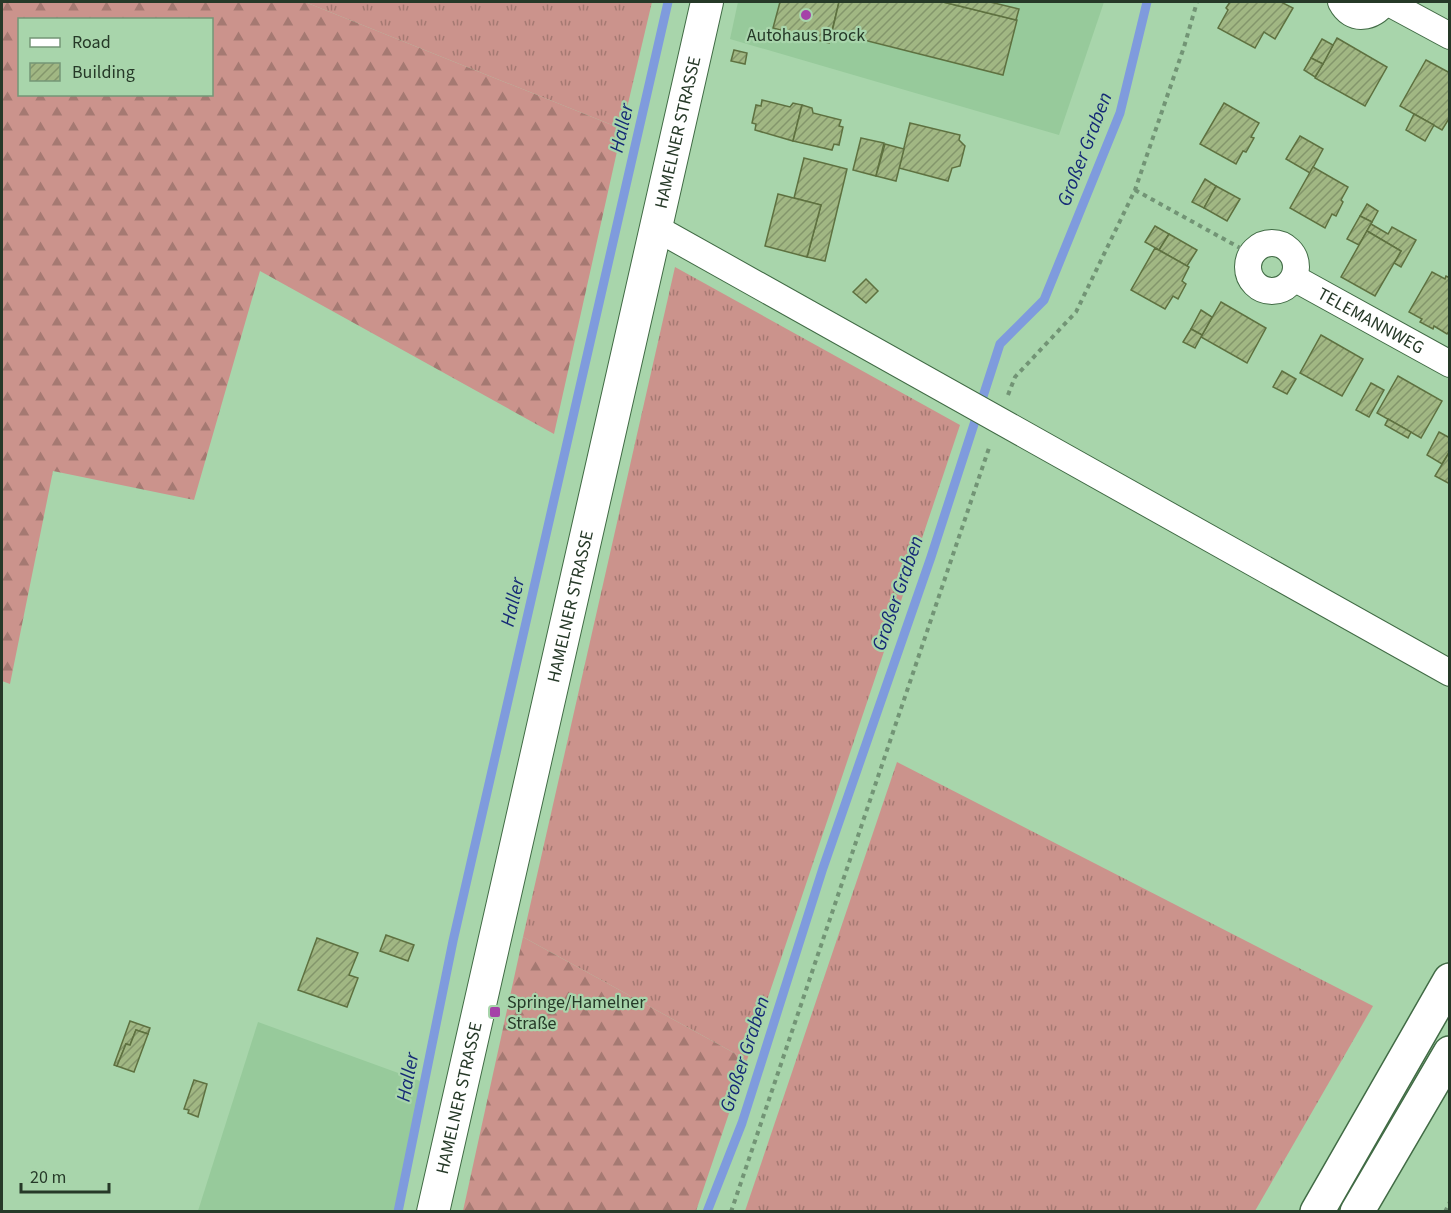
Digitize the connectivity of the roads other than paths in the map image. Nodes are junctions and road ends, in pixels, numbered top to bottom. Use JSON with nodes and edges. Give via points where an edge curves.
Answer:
{"nodes":[{"id":1,"x":707,"y":2,"type":"edge"},
{"id":2,"x":1341,"y":2,"type":"edge"},
{"id":3,"x":1386,"y":2,"type":"edge"},
{"id":4,"x":1449,"y":36,"type":"edge"},
{"id":5,"x":656,"y":228,"type":"junction"},
{"id":6,"x":1294,"y":278,"type":"junction"},
{"id":7,"x":1449,"y":364,"type":"edge"},
{"id":8,"x":1449,"y":673,"type":"edge"},
{"id":9,"x":1449,"y":980,"type":"edge"},
{"id":10,"x":1449,"y":1053,"type":"edge"},
{"id":11,"x":433,"y":1212,"type":"edge"},
{"id":12,"x":1317,"y":1212,"type":"edge"},
{"id":13,"x":1357,"y":1212,"type":"edge"}],
"edges":[{"from":1,"to":5,"type":"street","name":"HAMELNER STRASSE"},
{"from":2,"to":3,"type":"street","via":[[1360,16],[1370,15]]},
{"from":3,"to":4,"type":"street"},
{"from":5,"to":8,"type":"street"},
{"from":5,"to":11,"type":"street","name":"HAMELNER STRASSE"},
{"from":6,"to":6,"type":"street","via":[[1288,286],[1269,292],[1251,281],[1247,261],[1261,245],[1280,244],[1294,257]]},
{"from":6,"to":7,"type":"street","name":"TELEMANNWEG"},
{"from":9,"to":12,"type":"highway"},
{"from":10,"to":13,"type":"highway"}]}
